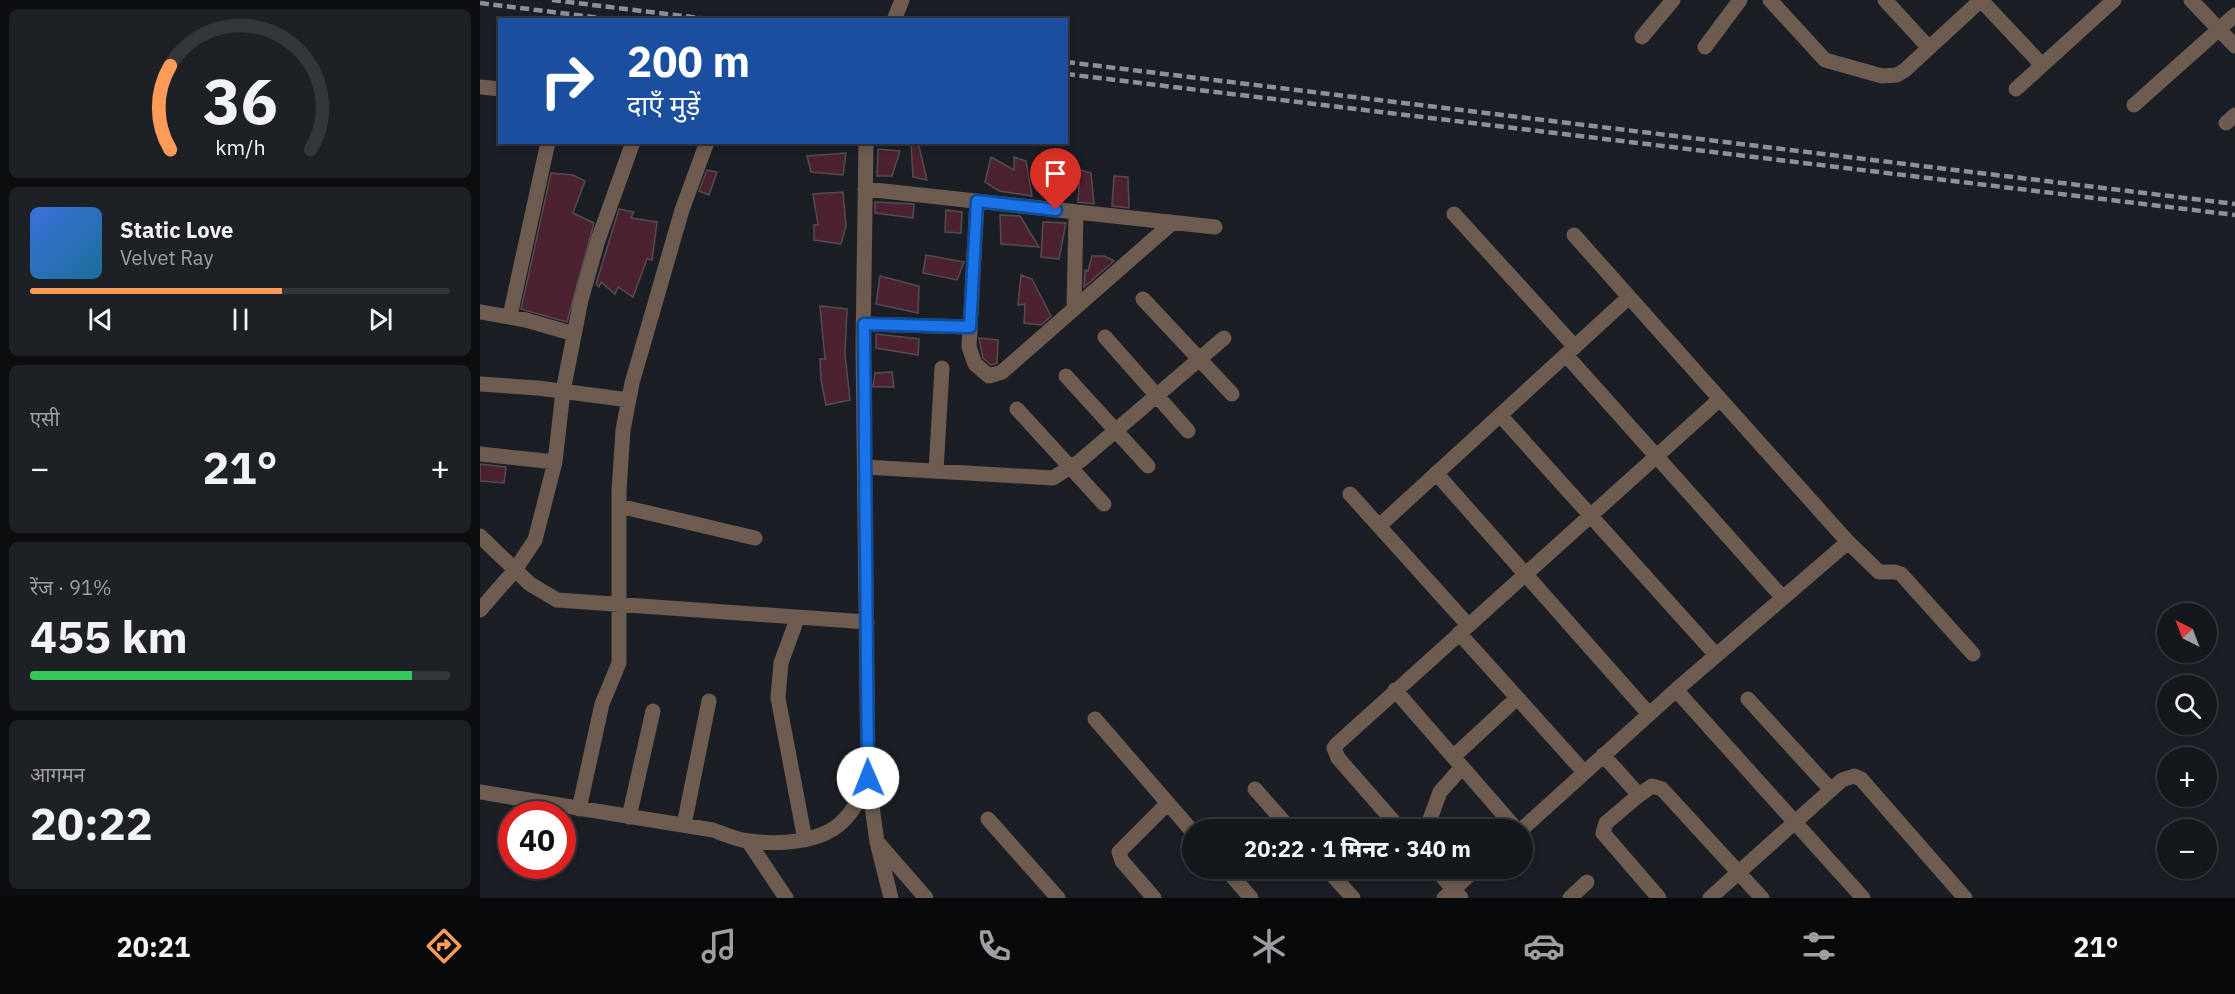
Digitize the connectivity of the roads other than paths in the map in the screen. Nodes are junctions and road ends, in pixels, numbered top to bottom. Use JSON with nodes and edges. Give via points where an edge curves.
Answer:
{"nodes":[{"id":1,"x":902,"y":0,"type":"edge"},
{"id":2,"x":1673,"y":0,"type":"edge"},
{"id":3,"x":1740,"y":0,"type":"edge"},
{"id":4,"x":1770,"y":0,"type":"edge"},
{"id":5,"x":1886,"y":0,"type":"edge"},
{"id":6,"x":1981,"y":0,"type":"edge"},
{"id":7,"x":2114,"y":0,"type":"edge"},
{"id":8,"x":2191,"y":0,"type":"edge"},
{"id":9,"x":2235,"y":15,"type":"edge"},
{"id":10,"x":895,"y":18,"type":"edge"},
{"id":11,"x":2219,"y":29,"type":"junction"},
{"id":12,"x":1642,"y":37,"type":"dead end"},
{"id":13,"x":1705,"y":46,"type":"dead end"},
{"id":14,"x":2235,"y":46,"type":"edge"},
{"id":15,"x":1929,"y":48,"type":"junction"},
{"id":16,"x":2042,"y":65,"type":"junction"},
{"id":17,"x":480,"y":87,"type":"edge"},
{"id":18,"x":498,"y":89,"type":"edge"},
{"id":19,"x":2016,"y":89,"type":"dead end"},
{"id":20,"x":2134,"y":105,"type":"dead end"},
{"id":21,"x":548,"y":144,"type":"edge"},
{"id":22,"x":632,"y":144,"type":"edge"},
{"id":23,"x":706,"y":144,"type":"edge"},
{"id":24,"x":866,"y":144,"type":"edge"},
{"id":25,"x":865,"y":189,"type":"junction"},
{"id":26,"x":977,"y":201,"type":"junction"},
{"id":27,"x":1076,"y":212,"type":"junction"},
{"id":28,"x":1454,"y":214,"type":"dead end"},
{"id":29,"x":1172,"y":222,"type":"junction"},
{"id":30,"x":1215,"y":227,"type":"dead end"},
{"id":31,"x":1574,"y":235,"type":"dead end"},
{"id":32,"x":1629,"y":297,"type":"junction"},
{"id":33,"x":1143,"y":299,"type":"dead end"},
{"id":34,"x":1074,"y":309,"type":"junction"},
{"id":35,"x":480,"y":312,"type":"edge"},
{"id":36,"x":510,"y":316,"type":"junction"},
{"id":37,"x":864,"y":324,"type":"junction"},
{"id":38,"x":970,"y":327,"type":"junction"},
{"id":39,"x":574,"y":334,"type":"junction"},
{"id":40,"x":1105,"y":337,"type":"dead end"},
{"id":41,"x":1224,"y":338,"type":"dead end"},
{"id":42,"x":1571,"y":351,"type":"junction"},
{"id":43,"x":1199,"y":359,"type":"junction"},
{"id":44,"x":942,"y":368,"type":"dead end"},
{"id":45,"x":1066,"y":376,"type":"dead end"},
{"id":46,"x":480,"y":384,"type":"edge"},
{"id":47,"x":563,"y":391,"type":"junction"},
{"id":48,"x":1232,"y":394,"type":"dead end"},
{"id":49,"x":1157,"y":395,"type":"junction"},
{"id":50,"x":1720,"y":399,"type":"junction"},
{"id":51,"x":629,"y":400,"type":"junction"},
{"id":52,"x":1017,"y":409,"type":"dead end"},
{"id":53,"x":1500,"y":415,"type":"junction"},
{"id":54,"x":1116,"y":431,"type":"junction"},
{"id":55,"x":1188,"y":431,"type":"dead end"},
{"id":56,"x":480,"y":454,"type":"edge"},
{"id":57,"x":1656,"y":456,"type":"junction"},
{"id":58,"x":555,"y":462,"type":"junction"},
{"id":59,"x":1148,"y":465,"type":"dead end"},
{"id":60,"x":865,"y":467,"type":"junction"},
{"id":61,"x":1071,"y":467,"type":"junction"},
{"id":62,"x":936,"y":471,"type":"junction"},
{"id":63,"x":1436,"y":473,"type":"junction"},
{"id":64,"x":1350,"y":494,"type":"dead end"},
{"id":65,"x":1104,"y":504,"type":"dead end"},
{"id":66,"x":619,"y":506,"type":"junction"},
{"id":67,"x":1591,"y":514,"type":"junction"},
{"id":68,"x":1379,"y":526,"type":"junction"},
{"id":69,"x":480,"y":537,"type":"edge"},
{"id":70,"x":755,"y":538,"type":"dead end"},
{"id":71,"x":1848,"y":542,"type":"junction"},
{"id":72,"x":515,"y":570,"type":"junction"},
{"id":73,"x":1526,"y":573,"type":"junction"},
{"id":74,"x":1783,"y":598,"type":"junction"},
{"id":75,"x":618,"y":604,"type":"junction"},
{"id":76,"x":480,"y":610,"type":"edge"},
{"id":77,"x":797,"y":619,"type":"junction"},
{"id":78,"x":867,"y":622,"type":"junction"},
{"id":79,"x":1463,"y":629,"type":"junction"},
{"id":80,"x":1973,"y":654,"type":"dead end"},
{"id":81,"x":1716,"y":655,"type":"junction"},
{"id":82,"x":1395,"y":690,"type":"junction"},
{"id":83,"x":1676,"y":690,"type":"junction"},
{"id":84,"x":1517,"y":698,"type":"junction"},
{"id":85,"x":1748,"y":699,"type":"dead end"},
{"id":86,"x":709,"y":701,"type":"dead end"},
{"id":87,"x":653,"y":711,"type":"dead end"},
{"id":88,"x":1649,"y":714,"type":"junction"},
{"id":89,"x":1095,"y":719,"type":"dead end"},
{"id":90,"x":1603,"y":755,"type":"junction"},
{"id":91,"x":1458,"y":762,"type":"junction"},
{"id":92,"x":1584,"y":772,"type":"junction"},
{"id":93,"x":868,"y":778,"type":"junction"},
{"id":94,"x":1255,"y":789,"type":"dead end"},
{"id":95,"x":1831,"y":790,"type":"junction"},
{"id":96,"x":480,"y":792,"type":"edge"},
{"id":97,"x":1639,"y":795,"type":"junction"},
{"id":98,"x":1168,"y":803,"type":"junction"},
{"id":99,"x":579,"y":809,"type":"junction"},
{"id":100,"x":628,"y":817,"type":"junction"},
{"id":101,"x":988,"y":819,"type":"dead end"},
{"id":102,"x":1182,"y":819,"type":"edge"},
{"id":103,"x":1281,"y":819,"type":"edge"},
{"id":104,"x":1391,"y":819,"type":"edge"},
{"id":105,"x":1430,"y":819,"type":"edge"},
{"id":106,"x":1509,"y":819,"type":"edge"},
{"id":107,"x":1531,"y":819,"type":"edge"},
{"id":108,"x":1795,"y":822,"type":"junction"},
{"id":109,"x":684,"y":825,"type":"junction"},
{"id":110,"x":805,"y":840,"type":"junction"},
{"id":111,"x":748,"y":841,"type":"junction"},
{"id":112,"x":877,"y":842,"type":"junction"},
{"id":113,"x":1739,"y":872,"type":"junction"},
{"id":114,"x":1235,"y":879,"type":"edge"},
{"id":115,"x":1336,"y":879,"type":"edge"},
{"id":116,"x":1442,"y":879,"type":"edge"},
{"id":117,"x":1467,"y":879,"type":"edge"},
{"id":118,"x":1587,"y":882,"type":"dead end"},
{"id":119,"x":1453,"y":895,"type":"edge"},
{"id":120,"x":786,"y":898,"type":"edge"},
{"id":121,"x":891,"y":898,"type":"edge"},
{"id":122,"x":926,"y":898,"type":"edge"},
{"id":123,"x":1058,"y":898,"type":"edge"},
{"id":124,"x":1154,"y":898,"type":"edge"},
{"id":125,"x":1251,"y":898,"type":"edge"},
{"id":126,"x":1353,"y":898,"type":"edge"},
{"id":127,"x":1570,"y":898,"type":"edge"},
{"id":128,"x":1659,"y":898,"type":"edge"},
{"id":129,"x":1710,"y":898,"type":"edge"},
{"id":130,"x":1762,"y":898,"type":"edge"},
{"id":131,"x":1863,"y":898,"type":"edge"},
{"id":132,"x":1965,"y":898,"type":"edge"}],
"edges":[{"from":1,"to":10,"type":"street"},
{"from":2,"to":12,"type":"street"},
{"from":3,"to":13,"type":"street"},
{"from":4,"to":15,"type":"street","via":[[1818,55],[1834,64],[1882,76],[1897,75]]},
{"from":5,"to":15,"type":"street"},
{"from":6,"to":15,"type":"street"},
{"from":6,"to":16,"type":"street"},
{"from":7,"to":16,"type":"street"},
{"from":8,"to":11,"type":"street"},
{"from":9,"to":11,"type":"street"},
{"from":11,"to":14,"type":"street"},
{"from":11,"to":20,"type":"street"},
{"from":16,"to":19,"type":"street"},
{"from":17,"to":18,"type":"street"},
{"from":21,"to":36,"type":"street"},
{"from":22,"to":39,"type":"street","via":[[598,240]]},
{"from":23,"to":51,"type":"street","via":[[652,306]]},
{"from":24,"to":25,"type":"street"},
{"from":25,"to":26,"type":"street"},
{"from":25,"to":37,"type":"street"},
{"from":26,"to":27,"type":"street"},
{"from":26,"to":38,"type":"street"},
{"from":27,"to":29,"type":"street"},
{"from":27,"to":34,"type":"street"},
{"from":28,"to":42,"type":"street"},
{"from":29,"to":30,"type":"street"},
{"from":29,"to":34,"type":"street"},
{"from":31,"to":32,"type":"street"},
{"from":32,"to":42,"type":"street"},
{"from":32,"to":50,"type":"street"},
{"from":33,"to":43,"type":"street"},
{"from":34,"to":38,"type":"street","via":[[996,375],[982,373],[975,364],[970,354]]},
{"from":35,"to":36,"type":"street"},
{"from":36,"to":39,"type":"street"},
{"from":37,"to":38,"type":"street"},
{"from":37,"to":60,"type":"street"},
{"from":39,"to":47,"type":"street"},
{"from":40,"to":49,"type":"street"},
{"from":41,"to":43,"type":"street"},
{"from":42,"to":53,"type":"street"},
{"from":42,"to":57,"type":"street"},
{"from":43,"to":48,"type":"street"},
{"from":43,"to":49,"type":"street"},
{"from":44,"to":62,"type":"street"},
{"from":45,"to":54,"type":"street"},
{"from":46,"to":47,"type":"street"},
{"from":47,"to":51,"type":"street"},
{"from":47,"to":58,"type":"street"},
{"from":49,"to":54,"type":"street"},
{"from":49,"to":55,"type":"street"},
{"from":50,"to":57,"type":"street"},
{"from":50,"to":71,"type":"street"},
{"from":51,"to":66,"type":"street","via":[[623,430]]},
{"from":52,"to":61,"type":"street"},
{"from":53,"to":63,"type":"street"},
{"from":53,"to":67,"type":"street"},
{"from":54,"to":59,"type":"street"},
{"from":54,"to":61,"type":"street"},
{"from":56,"to":58,"type":"street"},
{"from":57,"to":67,"type":"street"},
{"from":57,"to":74,"type":"street"},
{"from":58,"to":72,"type":"street","via":[[536,540]]},
{"from":60,"to":62,"type":"street"},
{"from":60,"to":78,"type":"street"},
{"from":61,"to":62,"type":"street","via":[[1053,477],[1037,478]]},
{"from":61,"to":65,"type":"street"},
{"from":63,"to":68,"type":"street"},
{"from":63,"to":73,"type":"street"},
{"from":64,"to":68,"type":"street"},
{"from":66,"to":70,"type":"street"},
{"from":66,"to":75,"type":"street"},
{"from":67,"to":73,"type":"street"},
{"from":67,"to":81,"type":"street"},
{"from":68,"to":79,"type":"street"},
{"from":69,"to":72,"type":"street"},
{"from":71,"to":74,"type":"street"},
{"from":71,"to":80,"type":"street","via":[[1878,573],[1901,574]]},
{"from":72,"to":75,"type":"street","via":[[550,598]]},
{"from":72,"to":76,"type":"street"},
{"from":73,"to":79,"type":"street"},
{"from":73,"to":88,"type":"street"},
{"from":74,"to":81,"type":"street"},
{"from":75,"to":77,"type":"street"},
{"from":75,"to":99,"type":"street","via":[[619,663],[602,704]]},
{"from":77,"to":78,"type":"street"},
{"from":77,"to":110,"type":"street","via":[[781,663],[778,698]]},
{"from":78,"to":93,"type":"street"},
{"from":79,"to":82,"type":"street"},
{"from":79,"to":84,"type":"street"},
{"from":81,"to":83,"type":"street"},
{"from":82,"to":91,"type":"street"},
{"from":82,"to":104,"type":"street","via":[[1334,748],[1338,758]]},
{"from":83,"to":88,"type":"street"},
{"from":83,"to":108,"type":"street"},
{"from":84,"to":91,"type":"street"},
{"from":84,"to":92,"type":"street"},
{"from":85,"to":95,"type":"street"},
{"from":86,"to":109,"type":"street"},
{"from":87,"to":100,"type":"street"},
{"from":88,"to":90,"type":"street"},
{"from":89,"to":98,"type":"street"},
{"from":90,"to":92,"type":"street"},
{"from":90,"to":97,"type":"street"},
{"from":91,"to":105,"type":"street"},
{"from":91,"to":106,"type":"street"},
{"from":92,"to":107,"type":"street"},
{"from":93,"to":110,"type":"street","via":[[859,800],[843,821],[831,831]]},
{"from":93,"to":112,"type":"street"},
{"from":94,"to":103,"type":"street"},
{"from":95,"to":108,"type":"street"},
{"from":95,"to":132,"type":"street","via":[[1848,776],[1861,779]]},
{"from":96,"to":99,"type":"street"},
{"from":97,"to":113,"type":"street","via":[[1652,786],[1662,789]]},
{"from":97,"to":128,"type":"street","via":[[1606,823],[1603,833]]},
{"from":98,"to":102,"type":"street"},
{"from":98,"to":124,"type":"street","via":[[1119,852],[1122,861]]},
{"from":99,"to":100,"type":"street"},
{"from":100,"to":109,"type":"street"},
{"from":101,"to":123,"type":"street"},
{"from":108,"to":113,"type":"street"},
{"from":108,"to":131,"type":"street"},
{"from":109,"to":111,"type":"street"},
{"from":110,"to":111,"type":"street"},
{"from":111,"to":120,"type":"street"},
{"from":112,"to":121,"type":"street"},
{"from":112,"to":122,"type":"street"},
{"from":113,"to":129,"type":"street"},
{"from":113,"to":130,"type":"street"},
{"from":114,"to":125,"type":"street"},
{"from":115,"to":126,"type":"street"},
{"from":116,"to":119,"type":"street"},
{"from":117,"to":119,"type":"street"},
{"from":118,"to":127,"type":"street"}]}
